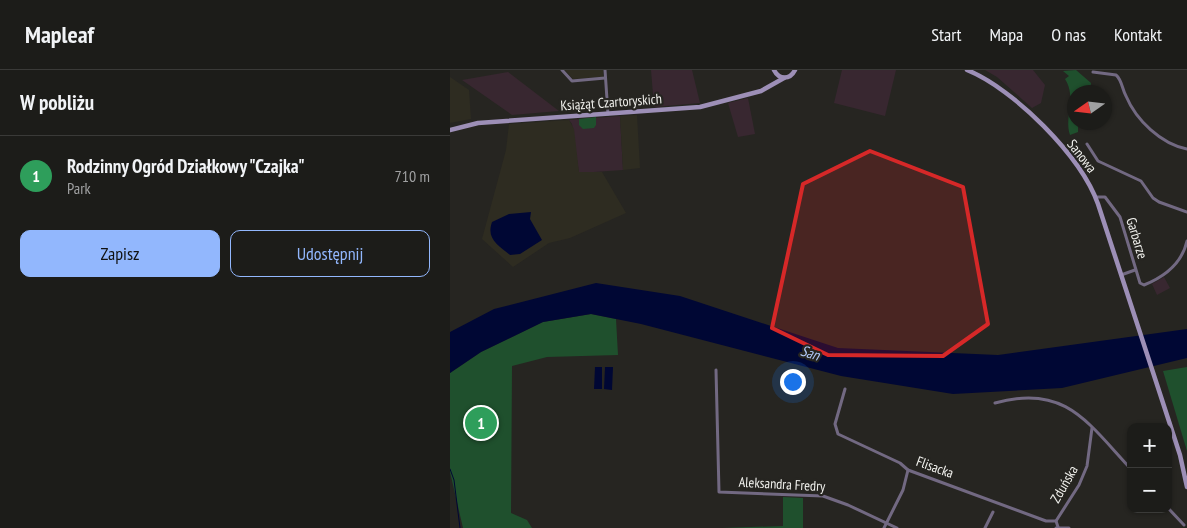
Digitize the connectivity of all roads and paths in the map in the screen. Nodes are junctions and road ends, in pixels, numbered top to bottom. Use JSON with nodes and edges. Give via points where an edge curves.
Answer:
{"nodes":[{"id":1,"x":562,"y":70,"type":"edge"},
{"id":2,"x":605,"y":70,"type":"edge"},
{"id":3,"x":795,"y":70,"type":"edge"},
{"id":4,"x":967,"y":70,"type":"edge"},
{"id":5,"x":775,"y":72,"type":"edge"},
{"id":6,"x":1093,"y":72,"type":"dead end"},
{"id":7,"x":605,"y":78,"type":"junction"},
{"id":8,"x":784,"y":78,"type":"junction"},
{"id":9,"x":772,"y":86,"type":"junction"},
{"id":10,"x":608,"y":114,"type":"junction"},
{"id":11,"x":450,"y":130,"type":"edge"},
{"id":12,"x":1087,"y":144,"type":"dead end"},
{"id":13,"x":1187,"y":149,"type":"edge"},
{"id":14,"x":1096,"y":197,"type":"junction"},
{"id":15,"x":1187,"y":212,"type":"edge"},
{"id":16,"x":1187,"y":241,"type":"edge"},
{"id":17,"x":1135,"y":270,"type":"junction"},
{"id":18,"x":1121,"y":274,"type":"junction"},
{"id":19,"x":716,"y":370,"type":"dead end"},
{"id":20,"x":845,"y":389,"type":"dead end"},
{"id":21,"x":995,"y":403,"type":"dead end"},
{"id":22,"x":1092,"y":428,"type":"junction"},
{"id":23,"x":1127,"y":464,"type":"edge"},
{"id":24,"x":908,"y":470,"type":"junction"},
{"id":25,"x":1187,"y":487,"type":"edge"},
{"id":26,"x":993,"y":512,"type":"dead end"},
{"id":27,"x":1172,"y":512,"type":"edge"},
{"id":28,"x":1056,"y":521,"type":"junction"},
{"id":29,"x":887,"y":523,"type":"junction"},
{"id":30,"x":1184,"y":525,"type":"dead end"},
{"id":31,"x":1057,"y":527,"type":"edge"},
{"id":32,"x":884,"y":528,"type":"edge"},
{"id":33,"x":897,"y":528,"type":"edge"},
{"id":34,"x":985,"y":528,"type":"edge"},
{"id":35,"x":1069,"y":528,"type":"edge"}],
"edges":[{"from":1,"to":7,"type":"street","via":[[572,81]]},
{"from":2,"to":7,"type":"street"},
{"from":3,"to":8,"type":"main road","name":"Książąt Czartoryskich"},
{"from":4,"to":14,"type":"main road","name":"Sanowa","via":[[1003,90],[1030,112],[1079,166]]},
{"from":5,"to":8,"type":"main road"},
{"from":5,"to":9,"type":"main road"},
{"from":6,"to":13,"type":"street","via":[[1116,75],[1136,115],[1164,140]]},
{"from":7,"to":10,"type":"street"},
{"from":8,"to":9,"type":"main road","name":"Książąt Czartoryskich"},
{"from":9,"to":10,"type":"main road","name":"Książąt Czartoryskich","via":[[700,106]]},
{"from":10,"to":11,"type":"main road","name":"Książąt Czartoryskich","via":[[478,123]]},
{"from":12,"to":15,"type":"street","via":[[1098,161],[1141,181],[1159,202]]},
{"from":14,"to":17,"type":"street","name":"Garbarze","via":[[1106,197],[1120,217]]},
{"from":14,"to":18,"type":"main road","name":"Sanowa"},
{"from":16,"to":17,"type":"street","name":"Garbarze","via":[[1183,254],[1160,278],[1140,284]]},
{"from":17,"to":18,"type":"street","name":"Garbarze"},
{"from":18,"to":25,"type":"main road","name":"Sanowa","via":[[1180,455]]},
{"from":19,"to":29,"type":"street","name":"Aleksandra Fredry","via":[[719,492],[822,496]]},
{"from":20,"to":24,"type":"street","name":"Flisacka","via":[[835,424],[838,434],[900,463]]},
{"from":21,"to":22,"type":"street","via":[[1035,397],[1054,401],[1075,410]]},
{"from":22,"to":23,"type":"street"},
{"from":22,"to":28,"type":"street","name":"Zduńska","via":[[1087,466]]},
{"from":24,"to":28,"type":"street","name":"Flisacka","via":[[1046,521]]},
{"from":24,"to":29,"type":"street","via":[[903,490]]},
{"from":26,"to":34,"type":"street"},
{"from":27,"to":30,"type":"street"},
{"from":28,"to":31,"type":"street"},
{"from":29,"to":32,"type":"street"},
{"from":29,"to":33,"type":"street","name":"Aleksandra Fredry"},
{"from":31,"to":35,"type":"street"}]}
